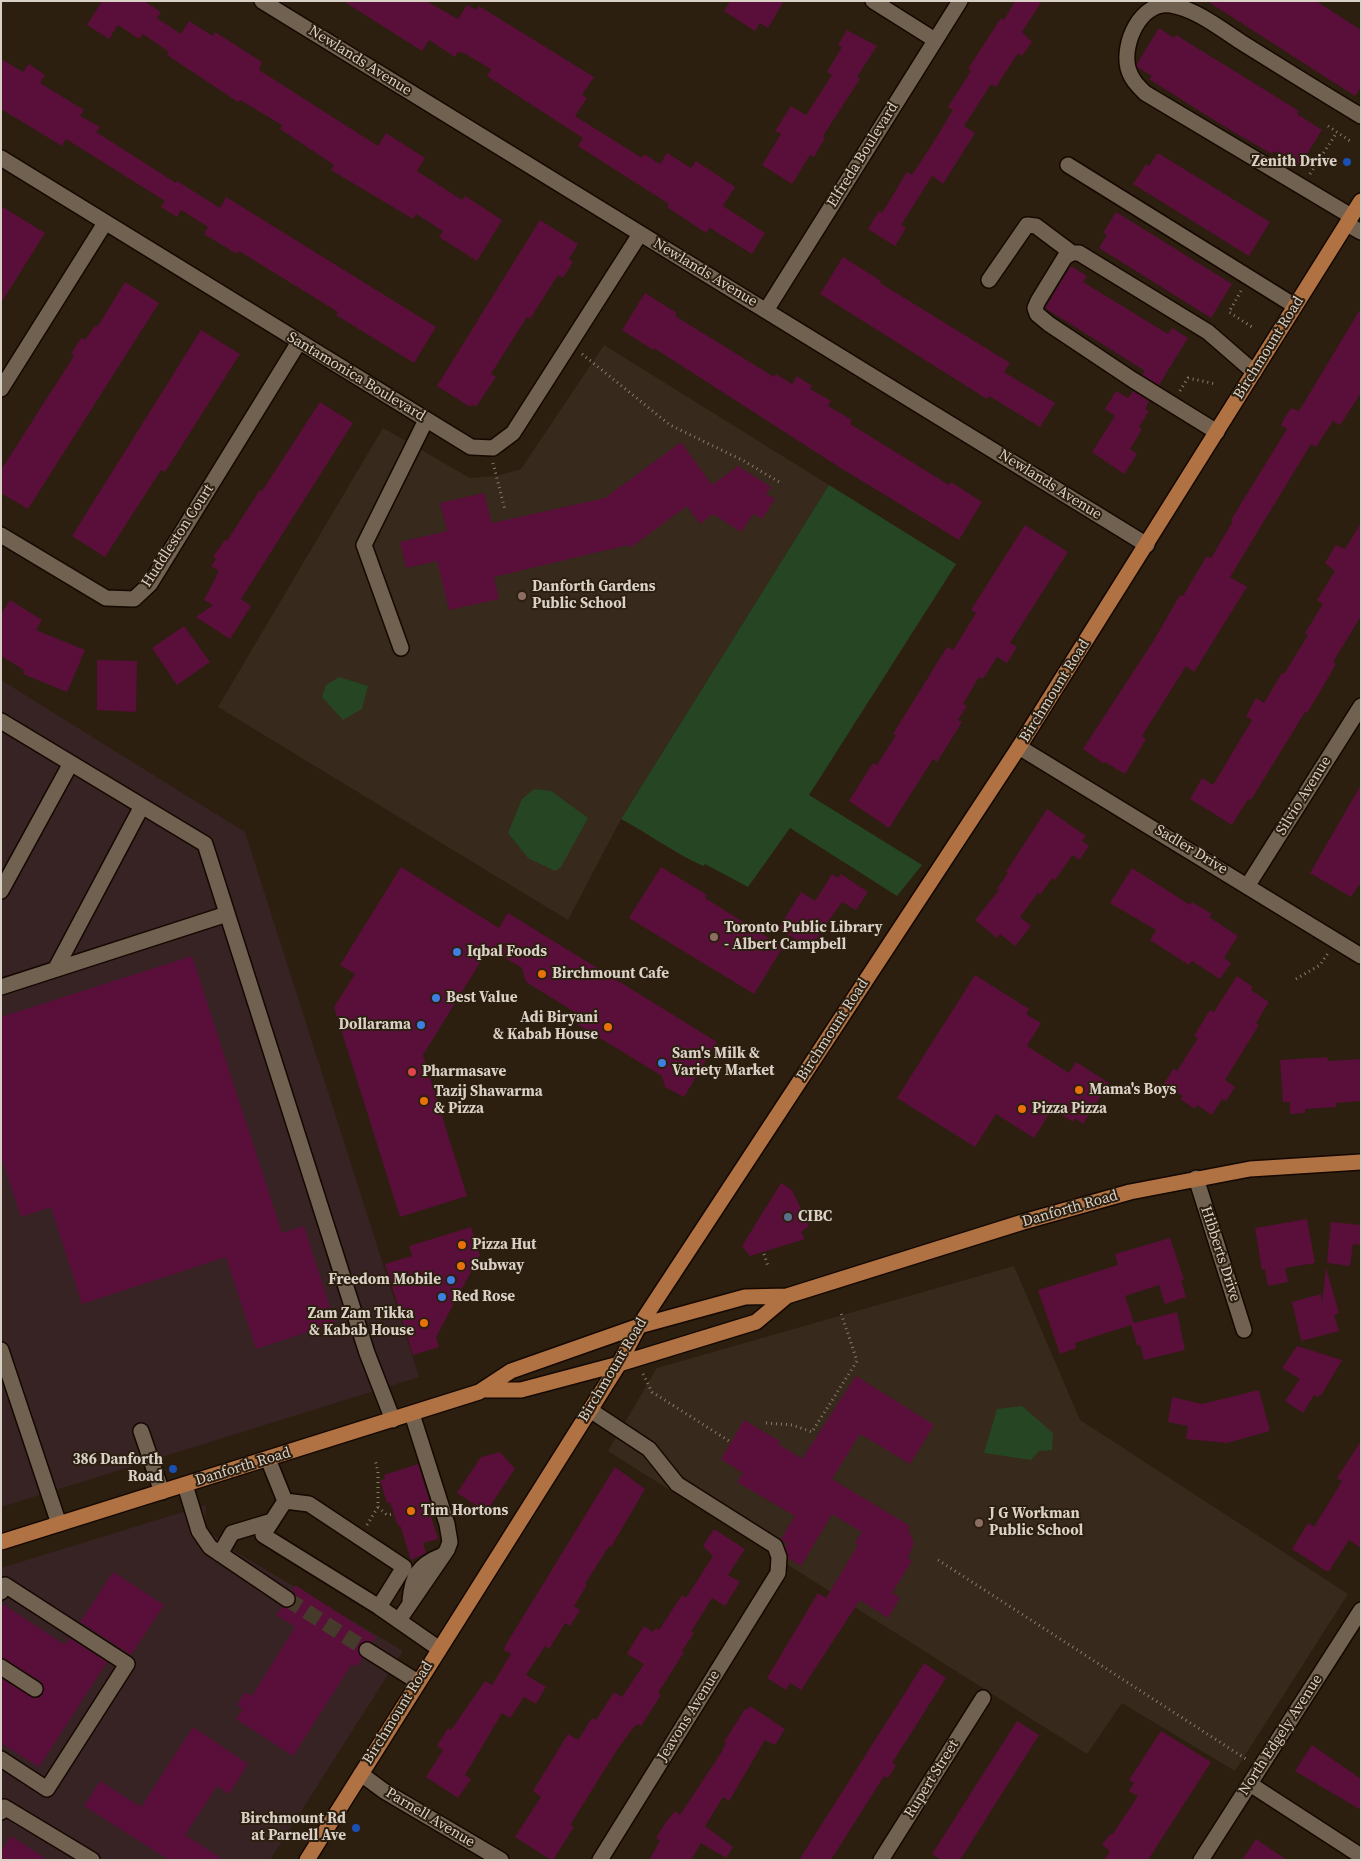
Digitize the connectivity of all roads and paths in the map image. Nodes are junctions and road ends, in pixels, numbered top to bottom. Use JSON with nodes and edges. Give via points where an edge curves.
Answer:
{"nodes":[{"id":1,"x":262,"y":1,"type":"edge"},
{"id":2,"x":873,"y":1,"type":"edge"},
{"id":3,"x":960,"y":1,"type":"edge"},
{"id":4,"x":936,"y":40,"type":"junction"},
{"id":5,"x":1361,"y":116,"type":"edge"},
{"id":6,"x":1328,"y":126,"type":"dead end"},
{"id":7,"x":1337,"y":132,"type":"junction"},
{"id":8,"x":1350,"y":140,"type":"dead end"},
{"id":9,"x":1,"y":158,"type":"edge"},
{"id":10,"x":1068,"y":165,"type":"dead end"},
{"id":11,"x":1302,"y":186,"type":"junction"},
{"id":12,"x":1361,"y":201,"type":"edge"},
{"id":13,"x":1349,"y":220,"type":"junction"},
{"id":14,"x":105,"y":223,"type":"junction"},
{"id":15,"x":1361,"y":232,"type":"edge"},
{"id":16,"x":640,"y":234,"type":"junction"},
{"id":17,"x":1072,"y":253,"type":"junction"},
{"id":18,"x":1249,"y":278,"type":"junction"},
{"id":19,"x":990,"y":280,"type":"dead end"},
{"id":20,"x":1295,"y":306,"type":"junction"},
{"id":21,"x":767,"y":309,"type":"junction"},
{"id":22,"x":1252,"y":327,"type":"dead end"},
{"id":23,"x":299,"y":342,"type":"junction"},
{"id":24,"x":569,"y":346,"type":"junction"},
{"id":25,"x":1254,"y":372,"type":"junction"},
{"id":26,"x":1216,"y":384,"type":"dead end"},
{"id":27,"x":1,"y":389,"type":"edge"},
{"id":28,"x":1171,"y":404,"type":"junction"},
{"id":29,"x":426,"y":420,"type":"junction"},
{"id":30,"x":1217,"y":432,"type":"junction"},
{"id":31,"x":489,"y":448,"type":"junction"},
{"id":32,"x":780,"y":482,"type":"dead end"},
{"id":33,"x":505,"y":510,"type":"dead end"},
{"id":34,"x":1,"y":535,"type":"edge"},
{"id":35,"x":1147,"y":545,"type":"junction"},
{"id":36,"x":401,"y":648,"type":"dead end"},
{"id":37,"x":1361,"y":706,"type":"edge"},
{"id":38,"x":1,"y":721,"type":"edge"},
{"id":39,"x":1019,"y":747,"type":"junction"},
{"id":40,"x":71,"y":763,"type":"junction"},
{"id":41,"x":142,"y":806,"type":"junction"},
{"id":42,"x":1248,"y":885,"type":"junction"},
{"id":43,"x":1,"y":891,"type":"edge"},
{"id":44,"x":227,"y":914,"type":"junction"},
{"id":45,"x":1336,"y":940,"type":"junction"},
{"id":46,"x":1361,"y":956,"type":"edge"},
{"id":47,"x":56,"y":968,"type":"junction"},
{"id":48,"x":1296,"y":979,"type":"dead end"},
{"id":49,"x":1,"y":986,"type":"edge"},
{"id":50,"x":1361,"y":1162,"type":"edge"},
{"id":51,"x":1196,"y":1178,"type":"junction"},
{"id":52,"x":764,"y":1254,"type":"dead end"},
{"id":53,"x":768,"y":1266,"type":"dead end"},
{"id":54,"x":787,"y":1296,"type":"junction"},
{"id":55,"x":841,"y":1313,"type":"dead end"},
{"id":56,"x":639,"y":1326,"type":"junction"},
{"id":57,"x":1244,"y":1330,"type":"dead end"},
{"id":58,"x":1,"y":1350,"type":"edge"},
{"id":59,"x":619,"y":1364,"type":"junction"},
{"id":60,"x":643,"y":1374,"type":"dead end"},
{"id":61,"x":485,"y":1390,"type":"junction"},
{"id":62,"x":590,"y":1410,"type":"junction"},
{"id":63,"x":412,"y":1414,"type":"junction"},
{"id":64,"x":393,"y":1420,"type":"junction"},
{"id":65,"x":766,"y":1423,"type":"dead end"},
{"id":66,"x":141,"y":1431,"type":"dead end"},
{"id":67,"x":729,"y":1441,"type":"dead end"},
{"id":68,"x":268,"y":1459,"type":"junction"},
{"id":69,"x":375,"y":1459,"type":"dead end"},
{"id":70,"x":185,"y":1485,"type":"junction"},
{"id":71,"x":162,"y":1492,"type":"junction"},
{"id":72,"x":285,"y":1501,"type":"junction"},
{"id":73,"x":378,"y":1507,"type":"junction"},
{"id":74,"x":394,"y":1514,"type":"dead end"},
{"id":75,"x":272,"y":1521,"type":"junction"},
{"id":76,"x":60,"y":1524,"type":"junction"},
{"id":77,"x":367,"y":1525,"type":"dead end"},
{"id":78,"x":1,"y":1542,"type":"edge"},
{"id":79,"x":220,"y":1554,"type":"junction"},
{"id":80,"x":938,"y":1560,"type":"dead end"},
{"id":81,"x":1,"y":1592,"type":"edge"},
{"id":82,"x":287,"y":1599,"type":"tunnel mouth"},
{"id":83,"x":379,"y":1607,"type":"junction"},
{"id":84,"x":1361,"y":1610,"type":"edge"},
{"id":85,"x":398,"y":1620,"type":"junction"},
{"id":86,"x":438,"y":1648,"type":"junction"},
{"id":87,"x":367,"y":1650,"type":"tunnel mouth"},
{"id":88,"x":1,"y":1668,"type":"edge"},
{"id":89,"x":418,"y":1682,"type":"junction"},
{"id":90,"x":35,"y":1689,"type":"dead end"},
{"id":91,"x":982,"y":1698,"type":"dead end"},
{"id":92,"x":1,"y":1759,"type":"edge"},
{"id":93,"x":1248,"y":1761,"type":"dead end"},
{"id":94,"x":361,"y":1774,"type":"junction"},
{"id":95,"x":1250,"y":1784,"type":"junction"},
{"id":96,"x":1,"y":1812,"type":"edge"},
{"id":97,"x":1361,"y":1856,"type":"edge"},
{"id":98,"x":92,"y":1860,"type":"edge"},
{"id":99,"x":306,"y":1860,"type":"edge"},
{"id":100,"x":501,"y":1860,"type":"edge"},
{"id":101,"x":600,"y":1860,"type":"edge"},
{"id":102,"x":881,"y":1860,"type":"edge"},
{"id":103,"x":1201,"y":1860,"type":"edge"}],
"edges":[{"from":1,"to":16,"type":"street","name":"Newlands Avenue"},
{"from":2,"to":4,"type":"street"},
{"from":3,"to":4,"type":"street","name":"Elfreda Boulevard"},
{"from":4,"to":21,"type":"street","name":"Elfreda Boulevard"},
{"from":5,"to":11,"type":"street","via":[[1188,11],[1170,5],[1148,12],[1134,29],[1128,43],[1126,58],[1132,80],[1145,93]]},
{"from":6,"to":7,"type":"path"},
{"from":7,"to":8,"type":"path"},
{"from":7,"to":11,"type":"path"},
{"from":9,"to":14,"type":"street","name":"Santamonica Boulevard"},
{"from":10,"to":18,"type":"street"},
{"from":11,"to":13,"type":"street"},
{"from":12,"to":13,"type":"main road","name":"Birchmount Road"},
{"from":13,"to":15,"type":"street"},
{"from":13,"to":20,"type":"main road","name":"Birchmount Road"},
{"from":14,"to":23,"type":"street","name":"Santamonica Boulevard"},
{"from":14,"to":27,"type":"street"},
{"from":16,"to":21,"type":"street","name":"Newlands Avenue"},
{"from":16,"to":24,"type":"street"},
{"from":17,"to":19,"type":"street","via":[[1036,226],[1027,225]]},
{"from":17,"to":25,"type":"street","via":[[1090,259],[1208,332]]},
{"from":17,"to":28,"type":"street","via":[[1065,257],[1038,301],[1035,308],[1038,314]]},
{"from":18,"to":20,"type":"street"},
{"from":18,"to":22,"type":"path","via":[[1229,312]]},
{"from":20,"to":25,"type":"main road","name":"Birchmount Road"},
{"from":21,"to":35,"type":"street","name":"Newlands Avenue"},
{"from":23,"to":29,"type":"street","name":"Santamonica Boulevard"},
{"from":23,"to":34,"type":"street","name":"Huddleston Court","via":[[150,584],[134,599],[106,598]]},
{"from":24,"to":31,"type":"street","via":[[513,433]]},
{"from":24,"to":32,"type":"path","via":[[595,363],[670,425]]},
{"from":25,"to":30,"type":"main road","name":"Birchmount Road"},
{"from":26,"to":28,"type":"path","via":[[1188,378]]},
{"from":28,"to":30,"type":"street"},
{"from":29,"to":31,"type":"street","name":"Santamonica Boulevard","via":[[470,447]]},
{"from":29,"to":36,"type":"street","via":[[364,545]]},
{"from":30,"to":35,"type":"main road","name":"Birchmount Road"},
{"from":31,"to":33,"type":"path"},
{"from":35,"to":39,"type":"main road","name":"Birchmount Road"},
{"from":37,"to":42,"type":"street","name":"Silvio Avenue"},
{"from":38,"to":40,"type":"street"},
{"from":39,"to":42,"type":"street","name":"Sadler Drive"},
{"from":39,"to":56,"type":"main road","name":"Birchmount Road"},
{"from":40,"to":41,"type":"street"},
{"from":40,"to":43,"type":"street"},
{"from":41,"to":44,"type":"street","via":[[205,844]]},
{"from":41,"to":47,"type":"street"},
{"from":42,"to":45,"type":"street","name":"Sadler Drive"},
{"from":44,"to":47,"type":"street"},
{"from":44,"to":64,"type":"street","via":[[367,1353]]},
{"from":45,"to":46,"type":"street","name":"Sadler Drive"},
{"from":45,"to":48,"type":"path","via":[[1320,965]]},
{"from":47,"to":49,"type":"street"},
{"from":50,"to":51,"type":"main road","name":"Danforth Road","via":[[1275,1166]]},
{"from":51,"to":54,"type":"main road","name":"Danforth Road","via":[[1130,1192],[1032,1220]]},
{"from":51,"to":57,"type":"street","name":"Hibberts Drive"},
{"from":52,"to":53,"type":"path"},
{"from":54,"to":56,"type":"main road","name":"Danforth Road","via":[[745,1297]]},
{"from":54,"to":59,"type":"main road","name":"Danforth Road","via":[[756,1322]]},
{"from":55,"to":65,"type":"path","via":[[857,1361],[812,1432],[792,1425]]},
{"from":56,"to":59,"type":"main road","name":"Birchmount Road"},
{"from":56,"to":61,"type":"main road","name":"Danforth Road","via":[[518,1368]]},
{"from":58,"to":76,"type":"street"},
{"from":59,"to":61,"type":"main road","name":"Danforth Road","via":[[522,1390]]},
{"from":59,"to":62,"type":"main road","name":"Birchmount Road"},
{"from":60,"to":67,"type":"path","via":[[652,1392]]},
{"from":61,"to":63,"type":"main road","name":"Danforth Road"},
{"from":62,"to":86,"type":"main road","name":"Birchmount Road"},
{"from":62,"to":101,"type":"street","name":"Jeavons Avenue","via":[[649,1449],[677,1484],[776,1546],[779,1557],[778,1573]]},
{"from":63,"to":64,"type":"main road","name":"Danforth Road"},
{"from":63,"to":85,"type":"street","via":[[450,1542],[421,1591]]},
{"from":64,"to":68,"type":"main road","name":"Danforth Road"},
{"from":66,"to":71,"type":"street"},
{"from":68,"to":70,"type":"main road","name":"Danforth Road"},
{"from":68,"to":72,"type":"street"},
{"from":69,"to":73,"type":"path"},
{"from":70,"to":71,"type":"main road","name":"Danforth Road"},
{"from":70,"to":79,"type":"street","via":[[199,1531],[210,1547]]},
{"from":71,"to":76,"type":"main road","name":"Danforth Road"},
{"from":72,"to":75,"type":"street"},
{"from":72,"to":83,"type":"street","via":[[309,1504],[404,1567]]},
{"from":73,"to":74,"type":"path","via":[[388,1515]]},
{"from":73,"to":77,"type":"path"},
{"from":75,"to":79,"type":"street","via":[[232,1533]]},
{"from":75,"to":83,"type":"street","via":[[263,1535]]},
{"from":76,"to":78,"type":"main road","name":"Danforth Road"},
{"from":79,"to":82,"type":"street"},
{"from":80,"to":93,"type":"path"},
{"from":81,"to":92,"type":"street","via":[[5,1585],[127,1664],[47,1789]]},
{"from":83,"to":85,"type":"street"},
{"from":84,"to":95,"type":"street","name":"North Edgely Avenue"},
{"from":85,"to":86,"type":"street"},
{"from":86,"to":89,"type":"main road","name":"Birchmount Road"},
{"from":87,"to":89,"type":"street"},
{"from":88,"to":90,"type":"street"},
{"from":89,"to":94,"type":"main road","name":"Birchmount Road"},
{"from":91,"to":102,"type":"street","name":"Rupert Street"},
{"from":94,"to":99,"type":"main road","name":"Birchmount Road"},
{"from":94,"to":100,"type":"street","name":"Parnell Avenue"},
{"from":95,"to":97,"type":"street"},
{"from":95,"to":103,"type":"street","name":"North Edgely Avenue"},
{"from":96,"to":98,"type":"street","via":[[4,1807]]}]}
